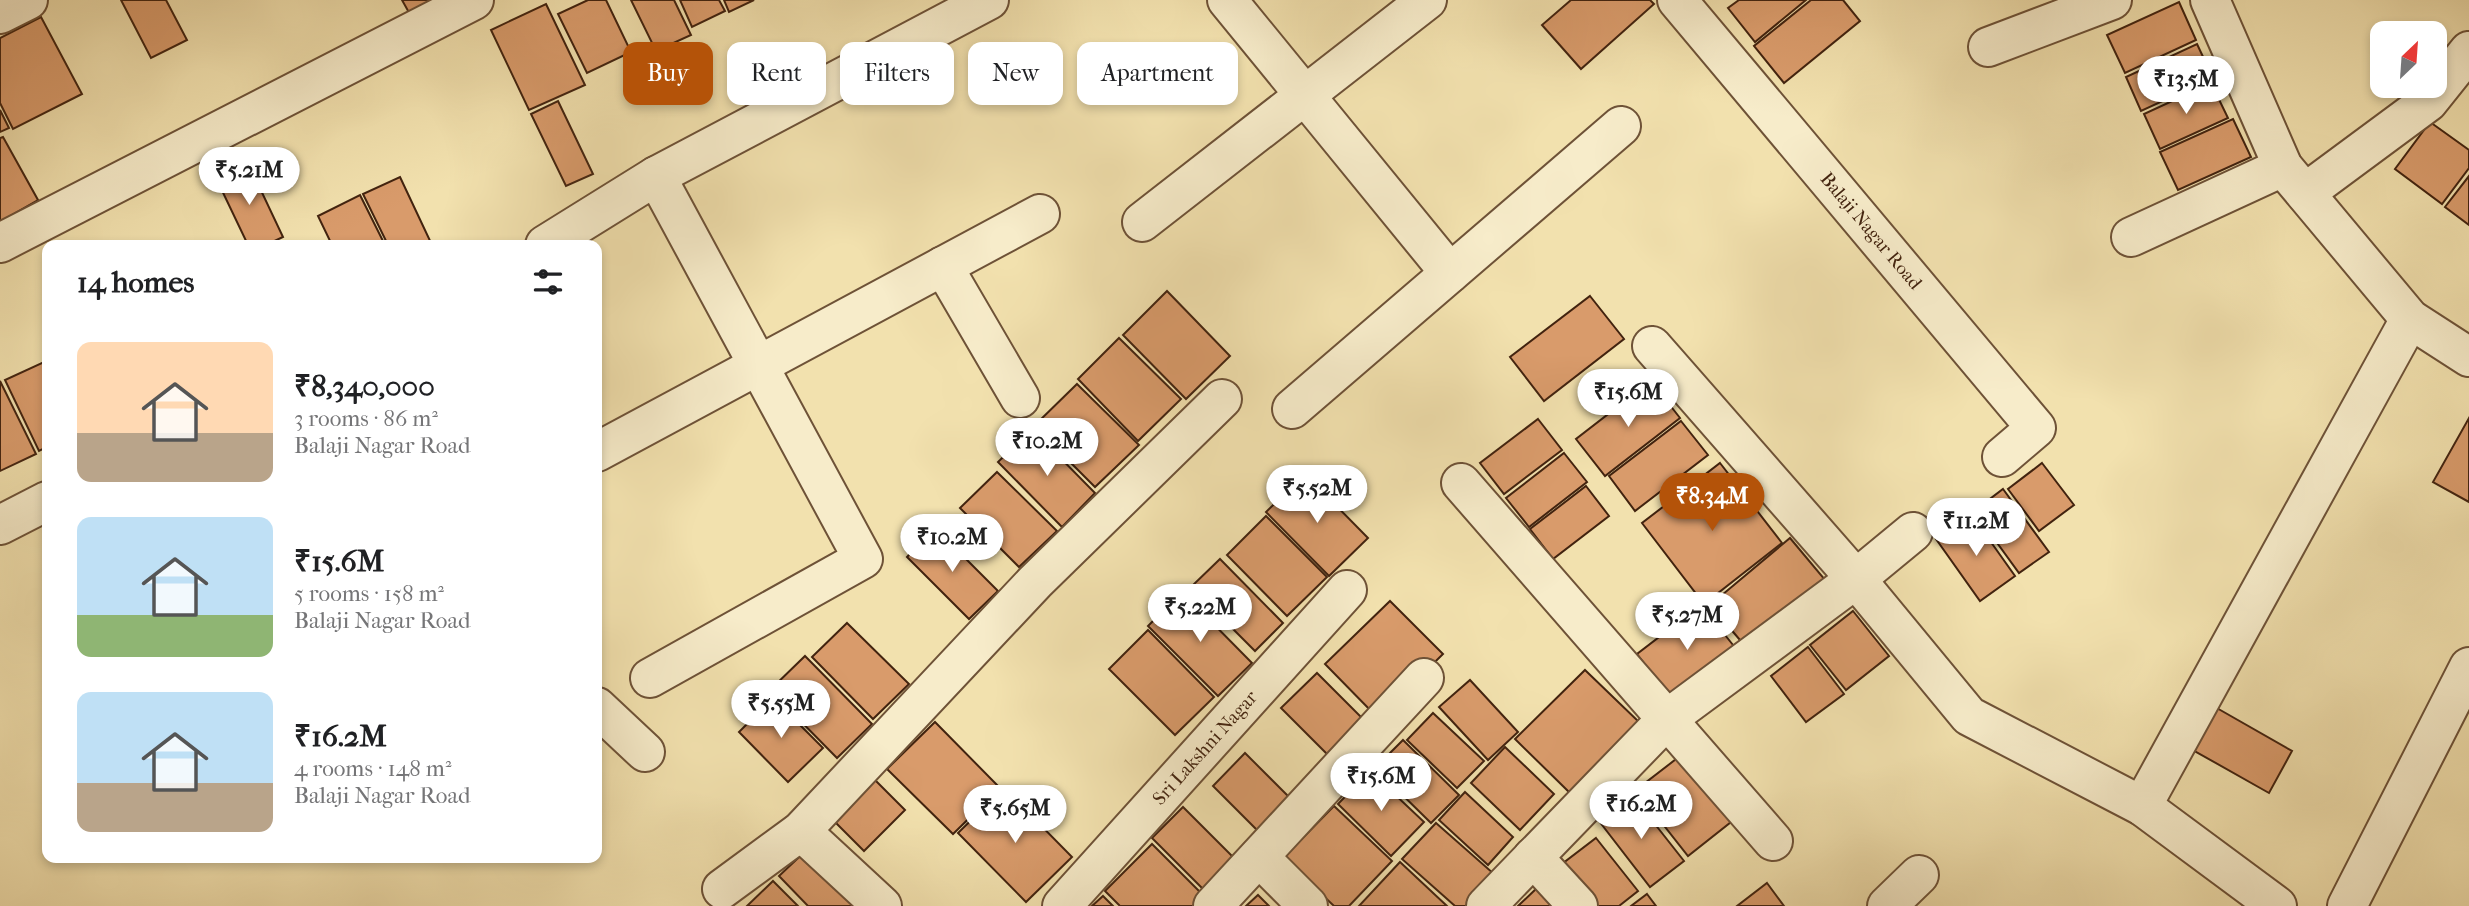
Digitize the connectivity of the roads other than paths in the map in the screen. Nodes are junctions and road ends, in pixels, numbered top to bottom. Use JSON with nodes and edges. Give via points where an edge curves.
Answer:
{"nodes":[{"id":1,"x":28,"y":0,"type":"edge"},
{"id":2,"x":474,"y":0,"type":"edge"},
{"id":3,"x":989,"y":0,"type":"edge"},
{"id":4,"x":1227,"y":0,"type":"edge"},
{"id":5,"x":1427,"y":0,"type":"edge"},
{"id":6,"x":1677,"y":0,"type":"edge"},
{"id":7,"x":2112,"y":0,"type":"edge"},
{"id":8,"x":2210,"y":0,"type":"edge"},
{"id":9,"x":0,"y":14,"type":"edge"},
{"id":10,"x":1988,"y":47,"type":"dead end"},
{"id":11,"x":2469,"y":51,"type":"edge"},
{"id":12,"x":1305,"y":95,"type":"junction"},
{"id":13,"x":1621,"y":127,"type":"dead end"},
{"id":14,"x":656,"y":176,"type":"junction"},
{"id":15,"x":2294,"y":180,"type":"junction"},
{"id":16,"x":1041,"y":214,"type":"dead end"},
{"id":17,"x":1142,"y":222,"type":"dead end"},
{"id":18,"x":2131,"y":237,"type":"dead end"},
{"id":19,"x":553,"y":240,"type":"edge"},
{"id":20,"x":0,"y":243,"type":"edge"},
{"id":21,"x":943,"y":266,"type":"junction"},
{"id":22,"x":1450,"y":273,"type":"junction"},
{"id":23,"x":2410,"y":319,"type":"junction"},
{"id":24,"x":1652,"y":346,"type":"dead end"},
{"id":25,"x":2469,"y":357,"type":"edge"},
{"id":26,"x":758,"y":365,"type":"junction"},
{"id":27,"x":1020,"y":398,"type":"dead end"},
{"id":28,"x":1222,"y":399,"type":"dead end"},
{"id":29,"x":1292,"y":409,"type":"dead end"},
{"id":30,"x":602,"y":449,"type":"edge"},
{"id":31,"x":2002,"y":457,"type":"dead end"},
{"id":32,"x":1461,"y":483,"type":"dead end"},
{"id":33,"x":42,"y":504,"type":"edge"},
{"id":34,"x":0,"y":525,"type":"edge"},
{"id":35,"x":1913,"y":532,"type":"dead end"},
{"id":36,"x":1856,"y":579,"type":"junction"},
{"id":37,"x":1347,"y":590,"type":"dead end"},
{"id":38,"x":2469,"y":667,"type":"edge"},
{"id":39,"x":650,"y":678,"type":"dead end"},
{"id":40,"x":1424,"y":678,"type":"dead end"},
{"id":41,"x":602,"y":712,"type":"edge"},
{"id":42,"x":1667,"y":719,"type":"junction"},
{"id":43,"x":645,"y":752,"type":"dead end"},
{"id":44,"x":2142,"y":806,"type":"junction"},
{"id":45,"x":802,"y":831,"type":"junction"},
{"id":46,"x":1773,"y":841,"type":"dead end"},
{"id":47,"x":1259,"y":857,"type":"junction"},
{"id":48,"x":1533,"y":857,"type":"junction"},
{"id":49,"x":1919,"y":875,"type":"dead end"},
{"id":50,"x":722,"y":889,"type":"dead end"},
{"id":51,"x":881,"y":906,"type":"edge"},
{"id":52,"x":1062,"y":906,"type":"edge"},
{"id":53,"x":1213,"y":906,"type":"edge"},
{"id":54,"x":1308,"y":906,"type":"edge"},
{"id":55,"x":1486,"y":906,"type":"edge"},
{"id":56,"x":1578,"y":906,"type":"edge"},
{"id":57,"x":1887,"y":906,"type":"edge"},
{"id":58,"x":2277,"y":906,"type":"edge"},
{"id":59,"x":2347,"y":906,"type":"edge"}],
"edges":[{"from":1,"to":9,"type":"street"},
{"from":2,"to":20,"type":"street"},
{"from":3,"to":14,"type":"street"},
{"from":4,"to":12,"type":"street"},
{"from":5,"to":12,"type":"street"},
{"from":6,"to":31,"type":"street","name":"Balaji Nagar Road","via":[[2036,428]]},
{"from":7,"to":10,"type":"street"},
{"from":8,"to":15,"type":"street"},
{"from":11,"to":15,"type":"street","via":[[2428,102]]},
{"from":12,"to":17,"type":"street"},
{"from":12,"to":22,"type":"street"},
{"from":13,"to":22,"type":"street"},
{"from":14,"to":19,"type":"street"},
{"from":14,"to":26,"type":"street"},
{"from":15,"to":18,"type":"street"},
{"from":15,"to":23,"type":"street"},
{"from":16,"to":21,"type":"street"},
{"from":21,"to":26,"type":"street"},
{"from":21,"to":27,"type":"street"},
{"from":22,"to":29,"type":"street"},
{"from":23,"to":25,"type":"street"},
{"from":23,"to":44,"type":"street"},
{"from":24,"to":36,"type":"street"},
{"from":26,"to":30,"type":"street"},
{"from":26,"to":39,"type":"street","via":[[863,559]]},
{"from":28,"to":45,"type":"street","via":[[1035,582]]},
{"from":32,"to":42,"type":"street"},
{"from":33,"to":34,"type":"street"},
{"from":35,"to":36,"type":"street"},
{"from":36,"to":42,"type":"street"},
{"from":36,"to":44,"type":"street","via":[[1969,716]]},
{"from":37,"to":52,"type":"street","name":"Sri Lakshni Nagar"},
{"from":38,"to":59,"type":"street"},
{"from":40,"to":47,"type":"street"},
{"from":41,"to":43,"type":"street"},
{"from":42,"to":46,"type":"street"},
{"from":42,"to":48,"type":"street"},
{"from":44,"to":58,"type":"street"},
{"from":45,"to":50,"type":"street"},
{"from":45,"to":51,"type":"street"},
{"from":47,"to":53,"type":"street"},
{"from":47,"to":54,"type":"street"},
{"from":48,"to":55,"type":"street"},
{"from":48,"to":56,"type":"street"},
{"from":49,"to":57,"type":"street"}]}
